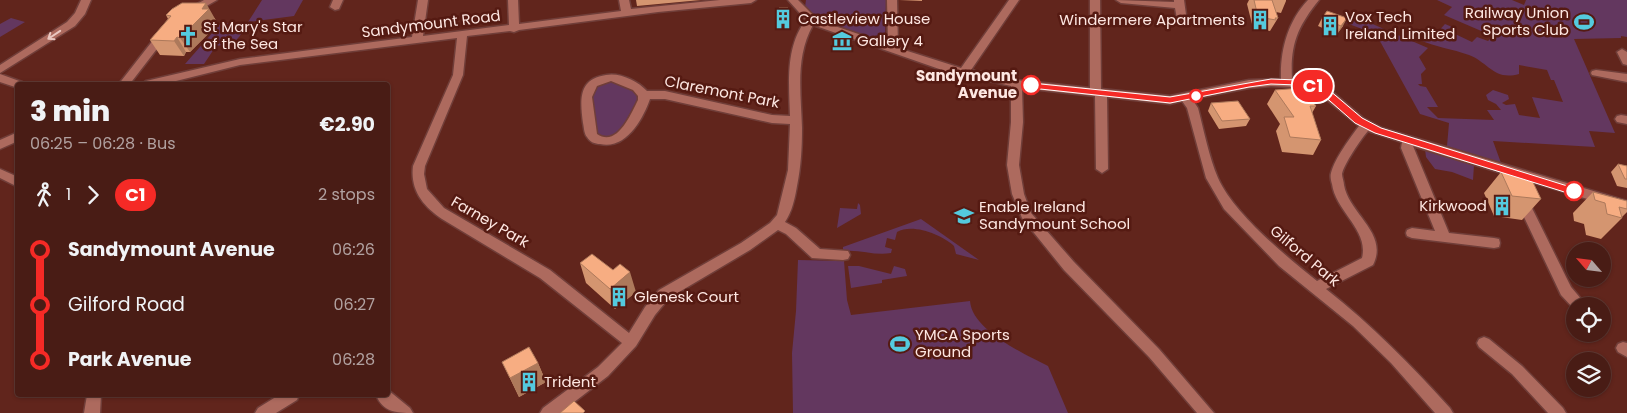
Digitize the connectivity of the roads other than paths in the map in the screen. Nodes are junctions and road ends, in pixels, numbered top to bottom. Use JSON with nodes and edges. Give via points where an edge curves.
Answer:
{"nodes":[{"id":1,"x":86,"y":0,"type":"edge"},
{"id":2,"x":91,"y":0,"type":"edge"},
{"id":3,"x":212,"y":0,"type":"edge"},
{"id":4,"x":423,"y":0,"type":"edge"},
{"id":5,"x":513,"y":0,"type":"edge"},
{"id":6,"x":624,"y":0,"type":"edge"},
{"id":7,"x":751,"y":0,"type":"edge"},
{"id":8,"x":796,"y":0,"type":"edge"},
{"id":9,"x":892,"y":0,"type":"edge"},
{"id":10,"x":1014,"y":0,"type":"edge"},
{"id":11,"x":1095,"y":0,"type":"edge"},
{"id":12,"x":1121,"y":0,"type":"edge"},
{"id":13,"x":1314,"y":0,"type":"edge"},
{"id":14,"x":1179,"y":2,"type":"edge"},
{"id":15,"x":626,"y":14,"type":"junction"},
{"id":16,"x":812,"y":20,"type":"junction"},
{"id":17,"x":1182,"y":22,"type":"dead end"},
{"id":18,"x":514,"y":29,"type":"junction"},
{"id":19,"x":462,"y":35,"type":"junction"},
{"id":20,"x":417,"y":40,"type":"junction"},
{"id":21,"x":893,"y":50,"type":"junction"},
{"id":22,"x":0,"y":70,"type":"edge"},
{"id":23,"x":1596,"y":72,"type":"dead end"},
{"id":24,"x":964,"y":73,"type":"junction"},
{"id":25,"x":0,"y":78,"type":"edge"},
{"id":26,"x":1627,"y":78,"type":"edge"},
{"id":27,"x":125,"y":82,"type":"edge"},
{"id":28,"x":158,"y":82,"type":"edge"},
{"id":29,"x":1287,"y":82,"type":"junction"},
{"id":30,"x":15,"y":84,"type":"edge"},
{"id":31,"x":1016,"y":84,"type":"junction"},
{"id":32,"x":1098,"y":93,"type":"junction"},
{"id":33,"x":644,"y":95,"type":"junction"},
{"id":34,"x":1185,"y":98,"type":"junction"},
{"id":35,"x":795,"y":120,"type":"junction"},
{"id":36,"x":1366,"y":125,"type":"junction"},
{"id":37,"x":15,"y":138,"type":"edge"},
{"id":38,"x":1408,"y":140,"type":"junction"},
{"id":39,"x":0,"y":145,"type":"edge"},
{"id":40,"x":1102,"y":169,"type":"dead end"},
{"id":41,"x":1512,"y":172,"type":"junction"},
{"id":42,"x":0,"y":173,"type":"edge"},
{"id":43,"x":15,"y":181,"type":"edge"},
{"id":44,"x":1627,"y":206,"type":"edge"},
{"id":45,"x":777,"y":224,"type":"junction"},
{"id":46,"x":1412,"y":233,"type":"dead end"},
{"id":47,"x":1444,"y":237,"type":"junction"},
{"id":48,"x":1494,"y":243,"type":"dead end"},
{"id":49,"x":843,"y":254,"type":"dead end"},
{"id":50,"x":1317,"y":287,"type":"junction"},
{"id":51,"x":1572,"y":297,"type":"edge"},
{"id":52,"x":631,"y":342,"type":"junction"},
{"id":53,"x":1484,"y":343,"type":"dead end"},
{"id":54,"x":94,"y":397,"type":"edge"},
{"id":55,"x":289,"y":397,"type":"edge"},
{"id":56,"x":385,"y":397,"type":"edge"},
{"id":57,"x":92,"y":413,"type":"edge"},
{"id":58,"x":263,"y":413,"type":"edge"},
{"id":59,"x":405,"y":413,"type":"edge"},
{"id":60,"x":548,"y":413,"type":"edge"},
{"id":61,"x":1206,"y":413,"type":"edge"},
{"id":62,"x":1445,"y":413,"type":"edge"},
{"id":63,"x":1558,"y":413,"type":"edge"}],
"edges":[{"from":1,"to":2,"type":"street"},
{"from":1,"to":22,"type":"street","one_way":true,"via":[[71,24]]},
{"from":3,"to":27,"type":"street","via":[[176,20]]},
{"from":4,"to":20,"type":"street"},
{"from":5,"to":18,"type":"street"},
{"from":6,"to":15,"type":"street"},
{"from":7,"to":15,"type":"street","name":"Sandymount Road"},
{"from":8,"to":16,"type":"street"},
{"from":9,"to":21,"type":"street"},
{"from":10,"to":24,"type":"street"},
{"from":11,"to":32,"type":"street"},
{"from":12,"to":14,"type":"street"},
{"from":13,"to":29,"type":"street","via":[[1304,10],[1293,33],[1286,68]]},
{"from":14,"to":17,"type":"street"},
{"from":15,"to":18,"type":"street","name":"Sandymount Road"},
{"from":16,"to":21,"type":"street"},
{"from":16,"to":35,"type":"street","via":[[796,55]]},
{"from":18,"to":19,"type":"street","name":"Sandymount Road"},
{"from":19,"to":20,"type":"street","name":"Sandymount Road"},
{"from":19,"to":52,"type":"street","name":"Farney Park","via":[[458,75],[419,164],[417,178],[423,194],[446,216],[545,274]]},
{"from":20,"to":28,"type":"street","name":"Sandymount Road","via":[[240,62]]},
{"from":21,"to":24,"type":"street"},
{"from":23,"to":26,"type":"street"},
{"from":24,"to":31,"type":"street"},
{"from":25,"to":30,"type":"street"},
{"from":29,"to":34,"type":"street","via":[[1249,84]]},
{"from":29,"to":36,"type":"street","via":[[1326,92]]},
{"from":31,"to":32,"type":"street"},
{"from":31,"to":61,"type":"street","via":[[1017,122],[1012,165],[1026,215]]},
{"from":32,"to":34,"type":"street","via":[[1151,99]]},
{"from":32,"to":40,"type":"street"},
{"from":33,"to":33,"type":"street","name":"Claremont Park","via":[[638,87],[612,77],[590,85],[586,93],[592,137],[610,141],[622,136]]},
{"from":33,"to":35,"type":"street","name":"Claremont Park","via":[[665,95],[772,119]]},
{"from":34,"to":50,"type":"street","name":"Gilford Park","via":[[1192,108],[1212,178],[1228,206],[1284,262]]},
{"from":35,"to":45,"type":"street","via":[[794,164],[785,208]]},
{"from":36,"to":38,"type":"street"},
{"from":36,"to":50,"type":"street","via":[[1336,174],[1345,203],[1367,234],[1371,248],[1368,260]]},
{"from":37,"to":39,"type":"street"},
{"from":38,"to":41,"type":"street"},
{"from":38,"to":47,"type":"street","via":[[1407,148]]},
{"from":41,"to":44,"type":"street"},
{"from":41,"to":51,"type":"street"},
{"from":42,"to":43,"type":"street"},
{"from":45,"to":49,"type":"street","via":[[817,254]]},
{"from":45,"to":52,"type":"street","via":[[768,233],[664,294]]},
{"from":46,"to":47,"type":"street"},
{"from":47,"to":48,"type":"street"},
{"from":50,"to":62,"type":"street","name":"Gilford Park","via":[[1396,359]]},
{"from":52,"to":60,"type":"street","via":[[609,366]]},
{"from":53,"to":63,"type":"street","via":[[1517,370]]},
{"from":54,"to":57,"type":"street"},
{"from":55,"to":58,"type":"street"},
{"from":56,"to":59,"type":"street"}]}
